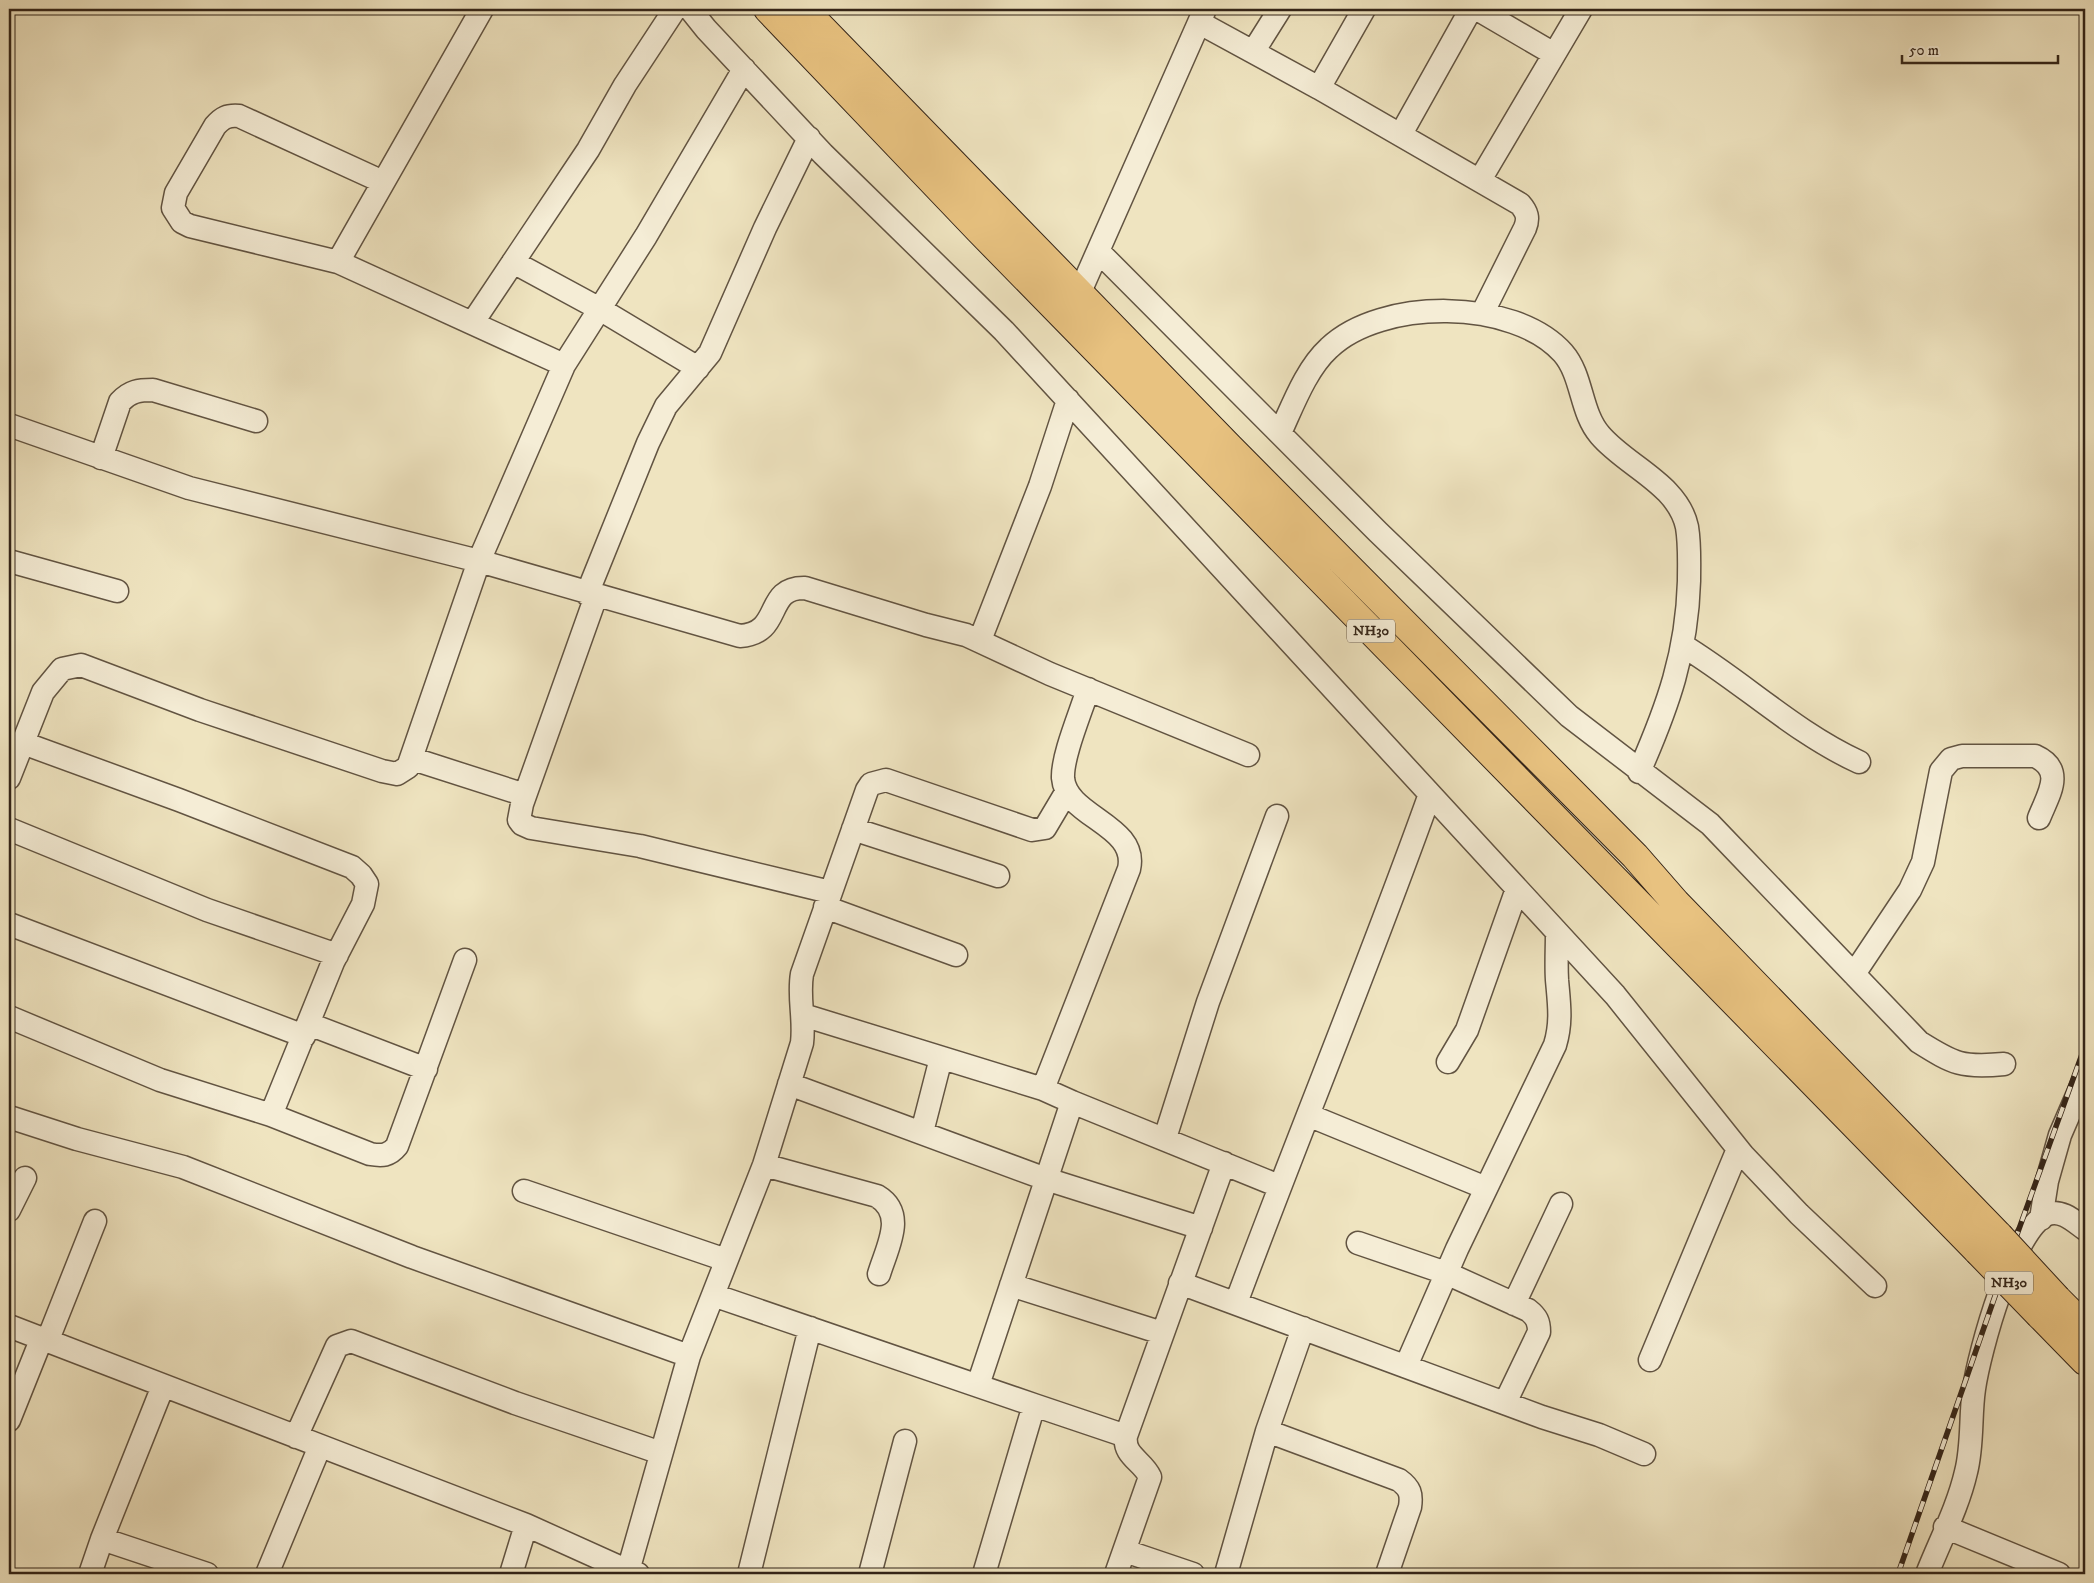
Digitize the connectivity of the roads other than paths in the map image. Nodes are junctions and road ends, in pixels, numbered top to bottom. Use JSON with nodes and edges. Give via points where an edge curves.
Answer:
{"nodes":[{"id":1,"x":482,"y":9,"type":"edge"},
{"id":2,"x":675,"y":9,"type":"edge"},
{"id":3,"x":690,"y":9,"type":"edge"},
{"id":4,"x":768,"y":9,"type":"edge"},
{"id":5,"x":803,"y":9,"type":"edge"},
{"id":6,"x":1280,"y":9,"type":"edge"},
{"id":7,"x":1364,"y":9,"type":"edge"},
{"id":8,"x":1471,"y":9,"type":"edge"},
{"id":9,"x":1477,"y":9,"type":"edge"},
{"id":10,"x":1581,"y":9,"type":"edge"},
{"id":11,"x":1202,"y":16,"type":"edge"},
{"id":12,"x":1253,"y":52,"type":"junction"},
{"id":13,"x":1554,"y":54,"type":"junction"},
{"id":14,"x":744,"y":69,"type":"junction"},
{"id":15,"x":1319,"y":88,"type":"junction"},
{"id":16,"x":1401,"y":134,"type":"junction"},
{"id":17,"x":808,"y":138,"type":"junction"},
{"id":18,"x":1480,"y":180,"type":"junction"},
{"id":19,"x":383,"y":182,"type":"junction"},
{"id":20,"x":1098,"y":251,"type":"junction"},
{"id":21,"x":338,"y":262,"type":"junction"},
{"id":22,"x":513,"y":262,"type":"junction"},
{"id":23,"x":1079,"y":294,"type":"junction"},
{"id":24,"x":598,"y":308,"type":"junction"},
{"id":25,"x":1482,"y":314,"type":"junction"},
{"id":26,"x":474,"y":322,"type":"junction"},
{"id":27,"x":564,"y":365,"type":"junction"},
{"id":28,"x":698,"y":368,"type":"junction"},
{"id":29,"x":1068,"y":400,"type":"junction"},
{"id":30,"x":256,"y":421,"type":"dead end"},
{"id":31,"x":9,"y":425,"type":"edge"},
{"id":32,"x":1280,"y":433,"type":"junction"},
{"id":33,"x":101,"y":458,"type":"junction"},
{"id":34,"x":9,"y":561,"type":"edge"},
{"id":35,"x":479,"y":561,"type":"junction"},
{"id":36,"x":116,"y":591,"type":"dead end"},
{"id":37,"x":592,"y":595,"type":"junction"},
{"id":38,"x":980,"y":640,"type":"junction"},
{"id":39,"x":1682,"y":645,"type":"junction"},
{"id":40,"x":1088,"y":689,"type":"junction"},
{"id":41,"x":23,"y":743,"type":"junction"},
{"id":42,"x":1248,"y":755,"type":"dead end"},
{"id":43,"x":413,"y":759,"type":"junction"},
{"id":44,"x":1859,"y":762,"type":"dead end"},
{"id":45,"x":1640,"y":772,"type":"junction"},
{"id":46,"x":9,"y":778,"type":"edge"},
{"id":47,"x":1067,"y":791,"type":"junction"},
{"id":48,"x":1430,"y":794,"type":"junction"},
{"id":49,"x":525,"y":795,"type":"junction"},
{"id":50,"x":1276,"y":816,"type":"dead end"},
{"id":51,"x":2039,"y":818,"type":"dead end"},
{"id":52,"x":9,"y":829,"type":"edge"},
{"id":53,"x":853,"y":829,"type":"junction"},
{"id":54,"x":998,"y":876,"type":"dead end"},
{"id":55,"x":1517,"y":889,"type":"junction"},
{"id":56,"x":827,"y":900,"type":"junction"},
{"id":57,"x":9,"y":924,"type":"edge"},
{"id":58,"x":1558,"y":933,"type":"junction"},
{"id":59,"x":337,"y":955,"type":"junction"},
{"id":60,"x":956,"y":955,"type":"dead end"},
{"id":61,"x":465,"y":960,"type":"dead end"},
{"id":62,"x":1854,"y":974,"type":"junction"},
{"id":63,"x":803,"y":1015,"type":"junction"},
{"id":64,"x":9,"y":1017,"type":"edge"},
{"id":65,"x":306,"y":1030,"type":"junction"},
{"id":66,"x":941,"y":1058,"type":"junction"},
{"id":67,"x":1448,"y":1062,"type":"dead end"},
{"id":68,"x":2004,"y":1064,"type":"dead end"},
{"id":69,"x":426,"y":1069,"type":"junction"},
{"id":70,"x":2085,"y":1077,"type":"edge"},
{"id":71,"x":789,"y":1084,"type":"junction"},
{"id":72,"x":1043,"y":1089,"type":"junction"},
{"id":73,"x":1072,"y":1102,"type":"junction"},
{"id":74,"x":271,"y":1115,"type":"junction"},
{"id":75,"x":1308,"y":1115,"type":"junction"},
{"id":76,"x":9,"y":1117,"type":"edge"},
{"id":77,"x":922,"y":1132,"type":"junction"},
{"id":78,"x":1165,"y":1138,"type":"junction"},
{"id":79,"x":1738,"y":1149,"type":"junction"},
{"id":80,"x":1224,"y":1163,"type":"junction"},
{"id":81,"x":764,"y":1165,"type":"junction"},
{"id":82,"x":25,"y":1178,"type":"dead end"},
{"id":83,"x":1046,"y":1179,"type":"junction"},
{"id":84,"x":1279,"y":1186,"type":"junction"},
{"id":85,"x":1486,"y":1188,"type":"junction"},
{"id":86,"x":524,"y":1192,"type":"dead end"},
{"id":87,"x":1560,"y":1204,"type":"dead end"},
{"id":88,"x":9,"y":1210,"type":"edge"},
{"id":89,"x":2041,"y":1219,"type":"junction"},
{"id":90,"x":95,"y":1222,"type":"dead end"},
{"id":91,"x":1200,"y":1228,"type":"junction"},
{"id":92,"x":2085,"y":1229,"type":"edge"},
{"id":93,"x":1358,"y":1243,"type":"dead end"},
{"id":94,"x":1988,"y":1243,"type":"junction"},
{"id":95,"x":726,"y":1260,"type":"junction"},
{"id":96,"x":1446,"y":1273,"type":"junction"},
{"id":97,"x":880,"y":1274,"type":"dead end"},
{"id":98,"x":1180,"y":1283,"type":"junction"},
{"id":99,"x":1011,"y":1285,"type":"junction"},
{"id":100,"x":1875,"y":1286,"type":"dead end"},
{"id":101,"x":713,"y":1295,"type":"junction"},
{"id":102,"x":1236,"y":1303,"type":"junction"},
{"id":103,"x":1514,"y":1304,"type":"junction"},
{"id":104,"x":2048,"y":1306,"type":"junction"},
{"id":105,"x":9,"y":1326,"type":"edge"},
{"id":106,"x":2085,"y":1327,"type":"edge"},
{"id":107,"x":810,"y":1328,"type":"junction"},
{"id":108,"x":1303,"y":1328,"type":"junction"},
{"id":109,"x":1162,"y":1334,"type":"junction"},
{"id":110,"x":44,"y":1341,"type":"junction"},
{"id":111,"x":689,"y":1356,"type":"junction"},
{"id":112,"x":1650,"y":1360,"type":"dead end"},
{"id":113,"x":2085,"y":1361,"type":"edge"},
{"id":114,"x":1406,"y":1366,"type":"junction"},
{"id":115,"x":978,"y":1385,"type":"junction"},
{"id":116,"x":163,"y":1386,"type":"junction"},
{"id":117,"x":1505,"y":1403,"type":"junction"},
{"id":118,"x":1034,"y":1405,"type":"junction"},
{"id":119,"x":9,"y":1420,"type":"edge"},
{"id":120,"x":1267,"y":1431,"type":"junction"},
{"id":121,"x":1126,"y":1436,"type":"junction"},
{"id":122,"x":296,"y":1437,"type":"junction"},
{"id":123,"x":905,"y":1441,"type":"dead end"},
{"id":124,"x":320,"y":1446,"type":"junction"},
{"id":125,"x":661,"y":1453,"type":"junction"},
{"id":126,"x":1644,"y":1454,"type":"dead end"},
{"id":127,"x":526,"y":1526,"type":"junction"},
{"id":128,"x":1945,"y":1527,"type":"junction"},
{"id":129,"x":102,"y":1539,"type":"junction"},
{"id":130,"x":1125,"y":1551,"type":"junction"},
{"id":131,"x":202,"y":1573,"type":"edge"},
{"id":132,"x":633,"y":1573,"type":"edge"},
{"id":133,"x":90,"y":1574,"type":"edge"},
{"id":134,"x":267,"y":1574,"type":"edge"},
{"id":135,"x":511,"y":1574,"type":"edge"},
{"id":136,"x":749,"y":1574,"type":"edge"},
{"id":137,"x":870,"y":1574,"type":"edge"},
{"id":138,"x":984,"y":1574,"type":"edge"},
{"id":139,"x":1116,"y":1574,"type":"edge"},
{"id":140,"x":1193,"y":1574,"type":"edge"},
{"id":141,"x":1226,"y":1574,"type":"edge"},
{"id":142,"x":1387,"y":1574,"type":"edge"},
{"id":143,"x":1926,"y":1574,"type":"edge"},
{"id":144,"x":2059,"y":1574,"type":"edge"}],
"edges":[{"from":1,"to":19,"type":"street"},
{"from":2,"to":22,"type":"street","via":[[625,85],[588,150]]},
{"from":3,"to":14,"type":"street"},
{"from":4,"to":94,"type":"highway","number":"NH30","via":[[972,224]]},
{"from":5,"to":23,"type":"highway","number":"NH30"},
{"from":6,"to":12,"type":"street"},
{"from":7,"to":15,"type":"street"},
{"from":8,"to":16,"type":"street"},
{"from":9,"to":13,"type":"street"},
{"from":10,"to":13,"type":"street"},
{"from":11,"to":12,"type":"street"},
{"from":11,"to":20,"type":"street"},
{"from":12,"to":15,"type":"street"},
{"from":13,"to":18,"type":"street"},
{"from":14,"to":17,"type":"street"},
{"from":14,"to":24,"type":"street","via":[[646,236]]},
{"from":15,"to":16,"type":"street"},
{"from":16,"to":18,"type":"street"},
{"from":17,"to":28,"type":"street","via":[[721,332]]},
{"from":17,"to":29,"type":"street","via":[[1004,331]]},
{"from":18,"to":25,"type":"street","via":[[1520,204],[1528,220]]},
{"from":19,"to":21,"type":"street"},
{"from":19,"to":21,"type":"street","via":[[238,116],[231,116],[223,118],[215,126],[176,194],[173,208],[182,222]]},
{"from":20,"to":23,"type":"street"},
{"from":20,"to":32,"type":"street"},
{"from":21,"to":26,"type":"street"},
{"from":22,"to":24,"type":"street"},
{"from":22,"to":26,"type":"street"},
{"from":23,"to":94,"type":"highway","number":"NH30","via":[[1635,856]]},
{"from":24,"to":27,"type":"street"},
{"from":24,"to":28,"type":"street"},
{"from":25,"to":32,"type":"street","via":[[1438,312],[1400,315],[1372,322],[1350,333],[1330,347],[1318,361]]},
{"from":25,"to":39,"type":"street","via":[[1509,320],[1538,333],[1564,354],[1598,433],[1662,489],[1683,515],[1689,552],[1688,600]]},
{"from":26,"to":27,"type":"street"},
{"from":27,"to":35,"type":"street"},
{"from":28,"to":37,"type":"street","via":[[666,406],[648,442]]},
{"from":29,"to":38,"type":"street","via":[[1040,486]]},
{"from":29,"to":48,"type":"street"},
{"from":30,"to":33,"type":"street","via":[[153,390],[137,390],[120,402]]},
{"from":31,"to":33,"type":"street"},
{"from":32,"to":45,"type":"street","via":[[1569,716]]},
{"from":33,"to":35,"type":"street","via":[[189,488]]},
{"from":34,"to":36,"type":"street"},
{"from":35,"to":37,"type":"street"},
{"from":35,"to":43,"type":"street"},
{"from":37,"to":38,"type":"street","via":[[740,636],[750,636],[766,626],[781,596],[794,588],[805,588]]},
{"from":37,"to":49,"type":"street"},
{"from":38,"to":40,"type":"street"},
{"from":39,"to":44,"type":"street","via":[[1737,681],[1808,735]]},
{"from":39,"to":45,"type":"street","via":[[1673,689]]},
{"from":40,"to":42,"type":"street"},
{"from":40,"to":47,"type":"street","via":[[1064,764],[1063,779]]},
{"from":41,"to":43,"type":"street","via":[[53,677],[62,669],[81,665],[200,710],[382,771],[396,774],[408,767]]},
{"from":41,"to":46,"type":"street"},
{"from":41,"to":59,"type":"street","via":[[352,867],[367,884],[366,894]]},
{"from":43,"to":49,"type":"street"},
{"from":45,"to":62,"type":"street","via":[[1710,824]]},
{"from":47,"to":53,"type":"street","via":[[1045,828],[1032,830],[886,780],[876,782],[867,790]]},
{"from":47,"to":72,"type":"street","via":[[1122,840],[1132,858]]},
{"from":48,"to":55,"type":"street"},
{"from":48,"to":75,"type":"street"},
{"from":49,"to":56,"type":"street","via":[[519,820],[531,828],[640,846]]},
{"from":50,"to":78,"type":"street","via":[[1208,1002]]},
{"from":51,"to":62,"type":"street","via":[[2053,782],[2049,765],[2043,760],[2035,756],[1962,756],[1946,763],[1941,771],[1923,862],[1910,890]]},
{"from":52,"to":59,"type":"street","via":[[207,910]]},
{"from":53,"to":54,"type":"street"},
{"from":53,"to":56,"type":"street"},
{"from":55,"to":58,"type":"street"},
{"from":55,"to":67,"type":"street","via":[[1468,1030]]},
{"from":56,"to":60,"type":"street"},
{"from":56,"to":63,"type":"street","via":[[802,974],[800,1000]]},
{"from":57,"to":65,"type":"street"},
{"from":58,"to":79,"type":"street","via":[[1615,995]]},
{"from":58,"to":85,"type":"street","via":[[1556,964],[1560,1029]]},
{"from":59,"to":65,"type":"street"},
{"from":61,"to":69,"type":"street"},
{"from":62,"to":68,"type":"street","via":[[1919,1042],[1950,1061],[1983,1066]]},
{"from":63,"to":66,"type":"street"},
{"from":63,"to":71,"type":"street","via":[[802,1043]]},
{"from":64,"to":74,"type":"street","via":[[160,1080]]},
{"from":65,"to":69,"type":"street"},
{"from":65,"to":74,"type":"street"},
{"from":66,"to":72,"type":"street"},
{"from":66,"to":77,"type":"street"},
{"from":69,"to":74,"type":"street","via":[[397,1146],[385,1155],[370,1154]]},
{"from":70,"to":89,"type":"street","via":[[2060,1135]]},
{"from":71,"to":77,"type":"street"},
{"from":71,"to":81,"type":"street"},
{"from":72,"to":73,"type":"street"},
{"from":73,"to":78,"type":"street"},
{"from":73,"to":83,"type":"street"},
{"from":75,"to":84,"type":"street"},
{"from":75,"to":85,"type":"street"},
{"from":76,"to":111,"type":"street","via":[[183,1167],[412,1257]]},
{"from":77,"to":83,"type":"street"},
{"from":78,"to":80,"type":"street"},
{"from":79,"to":100,"type":"street"},
{"from":79,"to":112,"type":"street"},
{"from":80,"to":84,"type":"street"},
{"from":80,"to":91,"type":"street"},
{"from":81,"to":95,"type":"street"},
{"from":81,"to":97,"type":"street","via":[[877,1196],[888,1202],[894,1222]]},
{"from":82,"to":88,"type":"street"},
{"from":83,"to":91,"type":"street"},
{"from":83,"to":99,"type":"street"},
{"from":84,"to":102,"type":"street"},
{"from":85,"to":96,"type":"street"},
{"from":86,"to":95,"type":"street"},
{"from":87,"to":103,"type":"street"},
{"from":89,"to":92,"type":"street","via":[[2055,1213],[2065,1215]]},
{"from":89,"to":128,"type":"street","via":[[2016,1253],[1991,1320],[1974,1388],[1967,1470]]},
{"from":90,"to":110,"type":"street"},
{"from":91,"to":98,"type":"street"},
{"from":93,"to":96,"type":"street"},
{"from":94,"to":104,"type":"highway","number":"NH30","bridge":true},
{"from":95,"to":101,"type":"street"},
{"from":96,"to":103,"type":"street"},
{"from":96,"to":114,"type":"street"},
{"from":98,"to":102,"type":"street"},
{"from":98,"to":109,"type":"street"},
{"from":99,"to":109,"type":"street"},
{"from":99,"to":115,"type":"street"},
{"from":101,"to":107,"type":"street"},
{"from":101,"to":111,"type":"street"},
{"from":102,"to":108,"type":"street"},
{"from":103,"to":117,"type":"street","via":[[1535,1316],[1539,1332]]},
{"from":104,"to":106,"type":"highway","number":"NH30"},
{"from":104,"to":113,"type":"highway","number":"NH30"},
{"from":105,"to":110,"type":"street"},
{"from":107,"to":115,"type":"street"},
{"from":107,"to":136,"type":"street"},
{"from":108,"to":114,"type":"street"},
{"from":108,"to":120,"type":"street"},
{"from":109,"to":121,"type":"street"},
{"from":110,"to":116,"type":"street"},
{"from":110,"to":119,"type":"street"},
{"from":111,"to":125,"type":"street"},
{"from":114,"to":117,"type":"street"},
{"from":115,"to":118,"type":"street"},
{"from":116,"to":122,"type":"street"},
{"from":116,"to":129,"type":"street"},
{"from":117,"to":126,"type":"street"},
{"from":118,"to":121,"type":"street"},
{"from":118,"to":138,"type":"street"},
{"from":120,"to":141,"type":"street"},
{"from":120,"to":142,"type":"street","via":[[1399,1480],[1408,1487],[1410,1507]]},
{"from":121,"to":130,"type":"street","via":[[1124,1444],[1128,1452],[1142,1464],[1150,1477]]},
{"from":122,"to":124,"type":"street"},
{"from":122,"to":125,"type":"street","via":[[337,1346],[352,1341],[515,1403]]},
{"from":123,"to":137,"type":"street"},
{"from":124,"to":127,"type":"street"},
{"from":124,"to":134,"type":"street"},
{"from":125,"to":132,"type":"street"},
{"from":127,"to":132,"type":"street"},
{"from":127,"to":135,"type":"street"},
{"from":128,"to":143,"type":"street"},
{"from":128,"to":144,"type":"street"},
{"from":129,"to":131,"type":"street"},
{"from":129,"to":133,"type":"street"},
{"from":130,"to":139,"type":"street"},
{"from":130,"to":140,"type":"street"}]}
